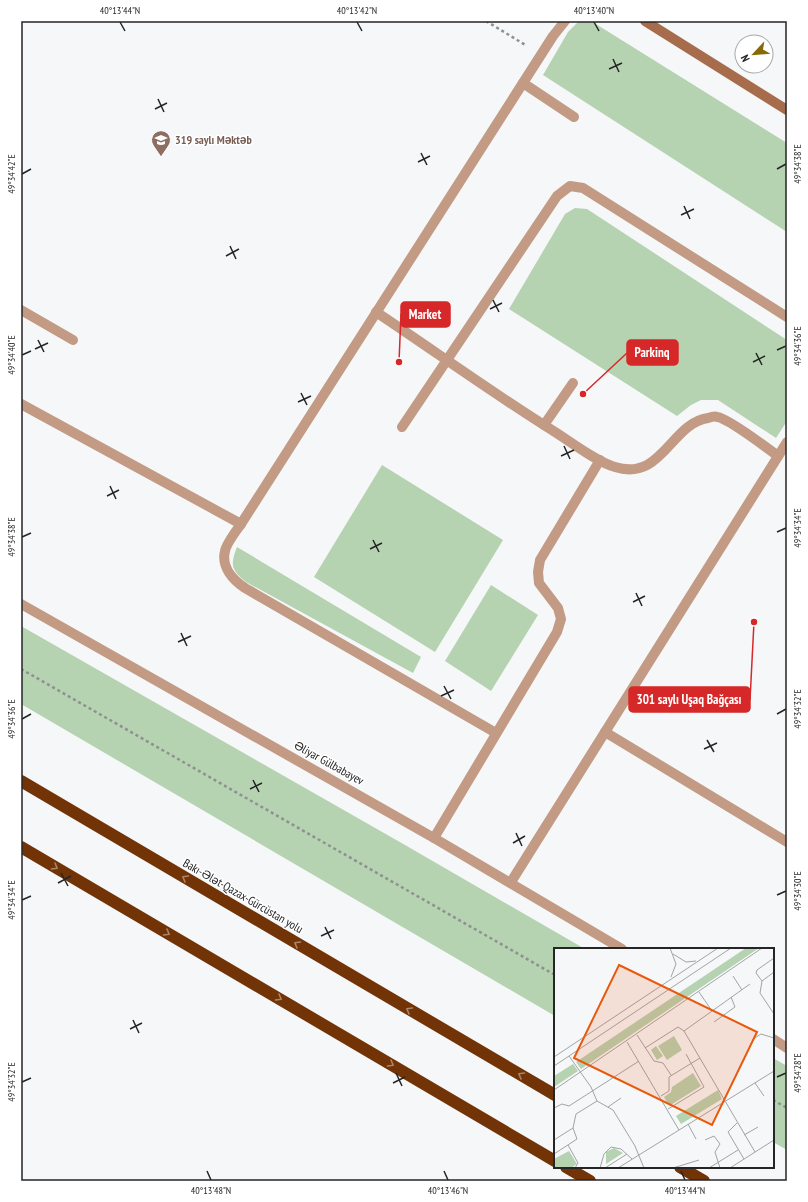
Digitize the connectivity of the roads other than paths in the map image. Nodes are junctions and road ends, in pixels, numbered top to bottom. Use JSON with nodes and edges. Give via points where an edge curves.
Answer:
{"nodes":[{"id":1,"x":565,"y":21,"type":"edge"},
{"id":2,"x":645,"y":21,"type":"edge"},
{"id":3,"x":523,"y":84,"type":"junction"},
{"id":4,"x":787,"y":110,"type":"edge"},
{"id":5,"x":574,"y":117,"type":"dead end"},
{"id":6,"x":21,"y":310,"type":"edge"},
{"id":7,"x":376,"y":312,"type":"junction"},
{"id":8,"x":787,"y":317,"type":"edge"},
{"id":9,"x":73,"y":340,"type":"dead end"},
{"id":10,"x":448,"y":360,"type":"junction"},
{"id":11,"x":573,"y":383,"type":"dead end"},
{"id":12,"x":21,"y":404,"type":"edge"},
{"id":13,"x":544,"y":425,"type":"junction"},
{"id":14,"x":402,"y":427,"type":"dead end"},
{"id":15,"x":787,"y":442,"type":"edge"},
{"id":16,"x":778,"y":456,"type":"junction"},
{"id":17,"x":600,"y":460,"type":"junction"},
{"id":18,"x":241,"y":524,"type":"junction"},
{"id":19,"x":21,"y":604,"type":"edge"},
{"id":20,"x":605,"y":732,"type":"junction"},
{"id":21,"x":496,"y":733,"type":"junction"},
{"id":22,"x":21,"y":781,"type":"edge"},
{"id":23,"x":434,"y":838,"type":"junction"},
{"id":24,"x":787,"y":842,"type":"edge"},
{"id":25,"x":21,"y":847,"type":"edge"},
{"id":26,"x":511,"y":882,"type":"junction"},
{"id":27,"x":620,"y":948,"type":"edge"},
{"id":28,"x":774,"y":1041,"type":"edge"},
{"id":29,"x":787,"y":1048,"type":"edge"},
{"id":30,"x":554,"y":1094,"type":"edge"},
{"id":31,"x":554,"y":1160,"type":"edge"},
{"id":32,"x":568,"y":1168,"type":"edge"},
{"id":33,"x":682,"y":1168,"type":"edge"},
{"id":34,"x":590,"y":1181,"type":"edge"},
{"id":35,"x":704,"y":1181,"type":"edge"}],
"edges":[{"from":1,"to":3,"type":"street"},
{"from":2,"to":4,"type":"main road"},
{"from":3,"to":5,"type":"street"},
{"from":3,"to":7,"type":"street"},
{"from":6,"to":9,"type":"street"},
{"from":7,"to":10,"type":"street"},
{"from":7,"to":18,"type":"street"},
{"from":8,"to":10,"type":"street","via":[[583,188],[570,186],[557,196]]},
{"from":10,"to":13,"type":"street"},
{"from":10,"to":14,"type":"street"},
{"from":11,"to":13,"type":"street"},
{"from":12,"to":18,"type":"street"},
{"from":13,"to":17,"type":"street"},
{"from":15,"to":16,"type":"street"},
{"from":16,"to":17,"type":"street","via":[[718,416],[702,419],[689,427],[647,466],[627,470],[614,468]]},
{"from":16,"to":20,"type":"street"},
{"from":17,"to":21,"type":"street","via":[[540,560],[539,583],[558,608],[561,619],[557,632]]},
{"from":18,"to":21,"type":"street","via":[[224,551],[224,563],[234,580]]},
{"from":19,"to":23,"type":"street","name":"Əliyar Gülbabayev"},
{"from":20,"to":24,"type":"street"},
{"from":20,"to":26,"type":"street"},
{"from":21,"to":23,"type":"street"},
{"from":30,"to":22,"type":"highway","name":"Bakı-Ələt-Qazax-Gürcüstan yolu","one_way":true},
{"from":23,"to":26,"type":"street","name":"Əliyar Gülbabayev"},
{"from":25,"to":31,"type":"highway","one_way":true},
{"from":26,"to":27,"type":"street","name":"Əliyar Gülbabayev"},
{"from":28,"to":29,"type":"street"},
{"from":32,"to":34,"type":"highway"},
{"from":33,"to":35,"type":"highway"}]}
